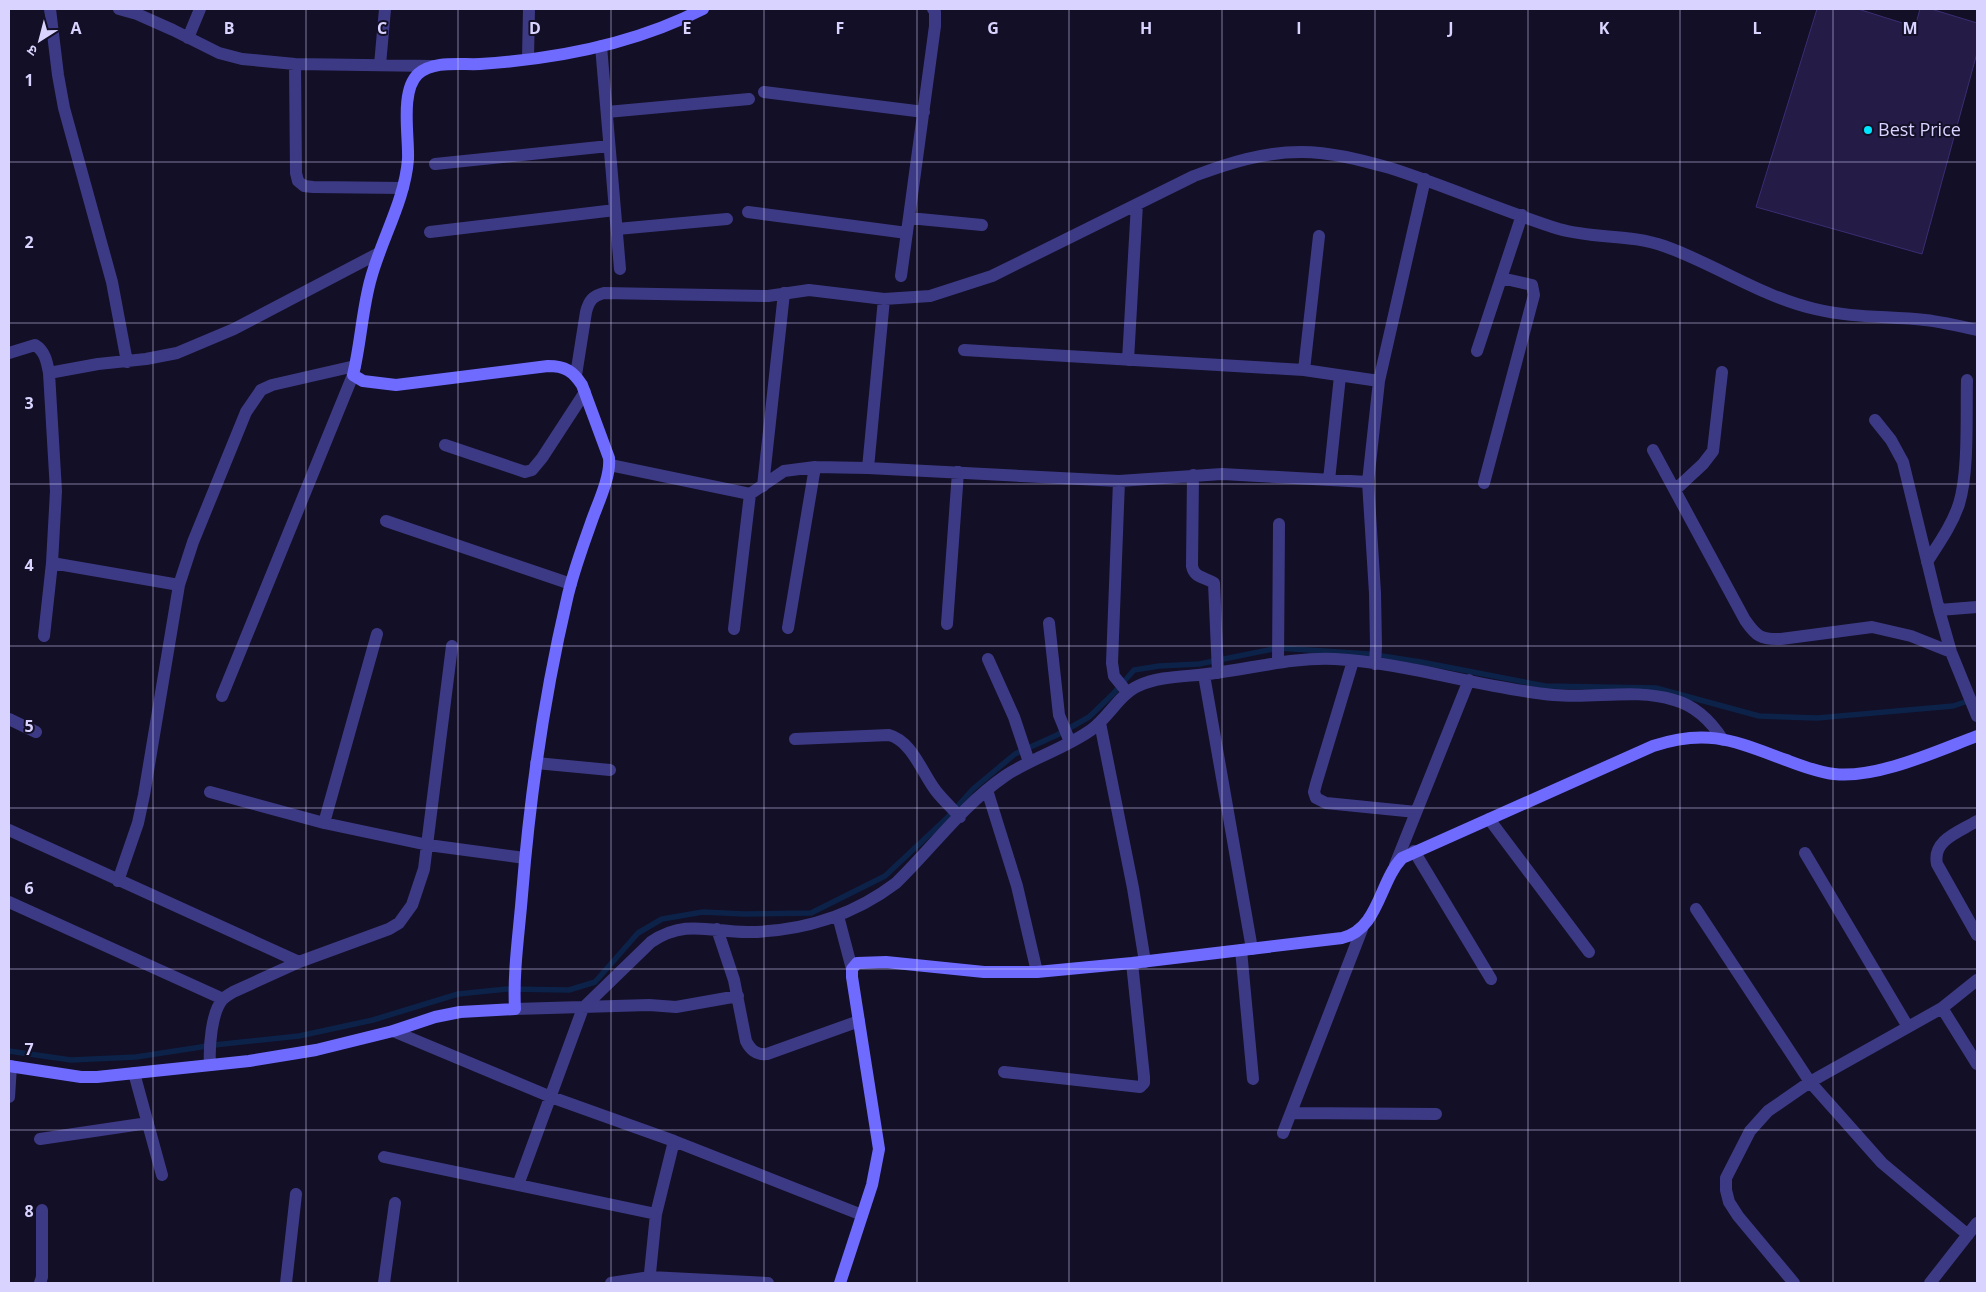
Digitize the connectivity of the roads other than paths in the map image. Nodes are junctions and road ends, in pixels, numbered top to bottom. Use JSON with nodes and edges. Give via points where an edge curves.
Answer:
{"nodes":[{"id":1,"x":50,"y":9,"type":"edge"},
{"id":2,"x":119,"y":9,"type":"edge"},
{"id":3,"x":200,"y":9,"type":"edge"},
{"id":4,"x":385,"y":9,"type":"edge"},
{"id":5,"x":529,"y":9,"type":"edge"},
{"id":6,"x":703,"y":9,"type":"edge"},
{"id":7,"x":933,"y":9,"type":"edge"},
{"id":8,"x":188,"y":38,"type":"junction"},
{"id":9,"x":601,"y":46,"type":"junction"},
{"id":10,"x":528,"y":58,"type":"junction"},
{"id":11,"x":295,"y":64,"type":"junction"},
{"id":12,"x":380,"y":65,"type":"junction"},
{"id":13,"x":432,"y":66,"type":"junction"},
{"id":14,"x":764,"y":92,"type":"dead end"},
{"id":15,"x":749,"y":100,"type":"dead end"},
{"id":16,"x":606,"y":112,"type":"junction"},
{"id":17,"x":924,"y":112,"type":"junction"},
{"id":18,"x":609,"y":146,"type":"junction"},
{"id":19,"x":435,"y":164,"type":"dead end"},
{"id":20,"x":1425,"y":179,"type":"junction"},
{"id":21,"x":403,"y":188,"type":"junction"},
{"id":22,"x":1137,"y":204,"type":"junction"},
{"id":23,"x":615,"y":210,"type":"junction"},
{"id":24,"x":748,"y":212,"type":"dead end"},
{"id":25,"x":1522,"y":215,"type":"junction"},
{"id":26,"x":909,"y":218,"type":"junction"},
{"id":27,"x":727,"y":219,"type":"dead end"},
{"id":28,"x":982,"y":226,"type":"dead end"},
{"id":29,"x":617,"y":229,"type":"junction"},
{"id":30,"x":430,"y":232,"type":"dead end"},
{"id":31,"x":906,"y":233,"type":"junction"},
{"id":32,"x":1319,"y":236,"type":"dead end"},
{"id":33,"x":379,"y":253,"type":"junction"},
{"id":34,"x":620,"y":269,"type":"dead end"},
{"id":35,"x":900,"y":276,"type":"dead end"},
{"id":36,"x":1502,"y":278,"type":"junction"},
{"id":37,"x":784,"y":293,"type":"junction"},
{"id":38,"x":884,"y":299,"type":"junction"},
{"id":39,"x":1977,"y":330,"type":"edge"},
{"id":40,"x":964,"y":350,"type":"dead end"},
{"id":41,"x":1477,"y":351,"type":"dead end"},
{"id":42,"x":9,"y":353,"type":"edge"},
{"id":43,"x":1128,"y":360,"type":"junction"},
{"id":44,"x":127,"y":362,"type":"junction"},
{"id":45,"x":354,"y":370,"type":"junction"},
{"id":46,"x":1304,"y":370,"type":"junction"},
{"id":47,"x":1722,"y":372,"type":"dead end"},
{"id":48,"x":49,"y":373,"type":"junction"},
{"id":49,"x":576,"y":375,"type":"junction"},
{"id":50,"x":1340,"y":376,"type":"junction"},
{"id":51,"x":1967,"y":380,"type":"dead end"},
{"id":52,"x":1379,"y":381,"type":"junction"},
{"id":53,"x":585,"y":392,"type":"junction"},
{"id":54,"x":1875,"y":420,"type":"dead end"},
{"id":55,"x":444,"y":445,"type":"dead end"},
{"id":56,"x":1653,"y":450,"type":"dead end"},
{"id":57,"x":610,"y":465,"type":"junction"},
{"id":58,"x":815,"y":467,"type":"junction"},
{"id":59,"x":868,"y":468,"type":"junction"},
{"id":60,"x":958,"y":472,"type":"junction"},
{"id":61,"x":1194,"y":474,"type":"junction"},
{"id":62,"x":1328,"y":480,"type":"junction"},
{"id":63,"x":1118,"y":481,"type":"junction"},
{"id":64,"x":1368,"y":482,"type":"junction"},
{"id":65,"x":1484,"y":483,"type":"dead end"},
{"id":66,"x":763,"y":486,"type":"junction"},
{"id":67,"x":1675,"y":490,"type":"junction"},
{"id":68,"x":750,"y":494,"type":"junction"},
{"id":69,"x":386,"y":521,"type":"dead end"},
{"id":70,"x":1279,"y":524,"type":"dead end"},
{"id":71,"x":1927,"y":562,"type":"junction"},
{"id":72,"x":52,"y":564,"type":"junction"},
{"id":73,"x":571,"y":584,"type":"junction"},
{"id":74,"x":179,"y":585,"type":"junction"},
{"id":75,"x":1977,"y":607,"type":"edge"},
{"id":76,"x":1939,"y":610,"type":"junction"},
{"id":77,"x":1049,"y":623,"type":"dead end"},
{"id":78,"x":948,"y":624,"type":"dead end"},
{"id":79,"x":788,"y":628,"type":"dead end"},
{"id":80,"x":734,"y":629,"type":"dead end"},
{"id":81,"x":377,"y":634,"type":"dead end"},
{"id":82,"x":44,"y":636,"type":"dead end"},
{"id":83,"x":452,"y":646,"type":"dead end"},
{"id":84,"x":1951,"y":652,"type":"junction"},
{"id":85,"x":1278,"y":653,"type":"junction"},
{"id":86,"x":988,"y":659,"type":"dead end"},
{"id":87,"x":1353,"y":661,"type":"junction"},
{"id":88,"x":1375,"y":662,"type":"junction"},
{"id":89,"x":1218,"y":665,"type":"junction"},
{"id":90,"x":1204,"y":675,"type":"junction"},
{"id":91,"x":1469,"y":680,"type":"junction"},
{"id":92,"x":1123,"y":687,"type":"junction"},
{"id":93,"x":222,"y":696,"type":"dead end"},
{"id":94,"x":1977,"y":716,"type":"edge"},
{"id":95,"x":9,"y":719,"type":"edge"},
{"id":96,"x":1100,"y":723,"type":"junction"},
{"id":97,"x":36,"y":732,"type":"dead end"},
{"id":98,"x":1066,"y":734,"type":"junction"},
{"id":99,"x":1977,"y":736,"type":"edge"},
{"id":100,"x":795,"y":738,"type":"dead end"},
{"id":101,"x":1723,"y":740,"type":"junction"},
{"id":102,"x":1028,"y":759,"type":"junction"},
{"id":103,"x":536,"y":762,"type":"junction"},
{"id":104,"x":610,"y":770,"type":"dead end"},
{"id":105,"x":987,"y":790,"type":"junction"},
{"id":106,"x":210,"y":792,"type":"dead end"},
{"id":107,"x":1416,"y":812,"type":"junction"},
{"id":108,"x":958,"y":814,"type":"junction"},
{"id":109,"x":1489,"y":819,"type":"junction"},
{"id":110,"x":1977,"y":821,"type":"edge"},
{"id":111,"x":324,"y":822,"type":"junction"},
{"id":112,"x":9,"y":830,"type":"edge"},
{"id":113,"x":428,"y":846,"type":"junction"},
{"id":114,"x":1414,"y":851,"type":"junction"},
{"id":115,"x":1805,"y":853,"type":"dead end"},
{"id":116,"x":525,"y":858,"type":"junction"},
{"id":117,"x":1395,"y":866,"type":"junction"},
{"id":118,"x":118,"y":881,"type":"junction"},
{"id":119,"x":9,"y":902,"type":"edge"},
{"id":120,"x":1696,"y":909,"type":"dead end"},
{"id":121,"x":838,"y":916,"type":"junction"},
{"id":122,"x":717,"y":929,"type":"junction"},
{"id":123,"x":1362,"y":929,"type":"junction"},
{"id":124,"x":1977,"y":935,"type":"edge"},
{"id":125,"x":1247,"y":949,"type":"junction"},
{"id":126,"x":1589,"y":952,"type":"dead end"},
{"id":127,"x":299,"y":962,"type":"junction"},
{"id":128,"x":1145,"y":962,"type":"junction"},
{"id":129,"x":1132,"y":963,"type":"junction"},
{"id":130,"x":852,"y":969,"type":"junction"},
{"id":131,"x":1037,"y":972,"type":"junction"},
{"id":132,"x":1491,"y":979,"type":"dead end"},
{"id":133,"x":1977,"y":980,"type":"edge"},
{"id":134,"x":738,"y":996,"type":"junction"},
{"id":135,"x":223,"y":999,"type":"junction"},
{"id":136,"x":514,"y":1005,"type":"junction"},
{"id":137,"x":583,"y":1008,"type":"junction"},
{"id":138,"x":1942,"y":1008,"type":"junction"},
{"id":139,"x":859,"y":1021,"type":"junction"},
{"id":140,"x":1908,"y":1027,"type":"junction"},
{"id":141,"x":393,"y":1031,"type":"junction"},
{"id":142,"x":210,"y":1060,"type":"junction"},
{"id":143,"x":1977,"y":1064,"type":"edge"},
{"id":144,"x":10,"y":1066,"type":"edge"},
{"id":145,"x":1004,"y":1072,"type":"dead end"},
{"id":146,"x":134,"y":1074,"type":"junction"},
{"id":147,"x":1254,"y":1079,"type":"dead end"},
{"id":148,"x":1810,"y":1082,"type":"junction"},
{"id":149,"x":9,"y":1097,"type":"edge"},
{"id":150,"x":551,"y":1097,"type":"junction"},
{"id":151,"x":1291,"y":1113,"type":"junction"},
{"id":152,"x":1436,"y":1114,"type":"dead end"},
{"id":153,"x":148,"y":1123,"type":"junction"},
{"id":154,"x":1283,"y":1133,"type":"dead end"},
{"id":155,"x":40,"y":1138,"type":"dead end"},
{"id":156,"x":674,"y":1141,"type":"junction"},
{"id":157,"x":384,"y":1157,"type":"dead end"},
{"id":158,"x":162,"y":1175,"type":"dead end"},
{"id":159,"x":518,"y":1185,"type":"junction"},
{"id":160,"x":296,"y":1194,"type":"dead end"},
{"id":161,"x":395,"y":1203,"type":"dead end"},
{"id":162,"x":42,"y":1210,"type":"dead end"},
{"id":163,"x":656,"y":1214,"type":"junction"},
{"id":164,"x":862,"y":1215,"type":"junction"},
{"id":165,"x":1977,"y":1223,"type":"edge"},
{"id":166,"x":1968,"y":1235,"type":"junction"},
{"id":167,"x":649,"y":1280,"type":"edge"},
{"id":168,"x":40,"y":1283,"type":"edge"},
{"id":169,"x":286,"y":1283,"type":"edge"},
{"id":170,"x":384,"y":1283,"type":"edge"},
{"id":171,"x":612,"y":1283,"type":"edge"},
{"id":172,"x":768,"y":1283,"type":"edge"},
{"id":173,"x":840,"y":1283,"type":"edge"},
{"id":174,"x":1794,"y":1283,"type":"edge"},
{"id":175,"x":1930,"y":1283,"type":"edge"}],
"edges":[{"from":1,"to":44,"type":"street","via":[[64,108],[112,282]]},
{"from":2,"to":8,"type":"street"},
{"from":3,"to":8,"type":"street"},
{"from":4,"to":12,"type":"street"},
{"from":5,"to":10,"type":"street"},
{"from":6,"to":9,"type":"street","via":[[675,23]]},
{"from":7,"to":17,"type":"street","via":[[935,26]]},
{"from":8,"to":11,"type":"street","via":[[219,53],[242,59]]},
{"from":9,"to":10,"type":"street"},
{"from":9,"to":16,"type":"street"},
{"from":10,"to":13,"type":"street"},
{"from":11,"to":12,"type":"street"},
{"from":11,"to":21,"type":"street","via":[[298,181],[313,187]]},
{"from":12,"to":13,"type":"street"},
{"from":13,"to":21,"type":"street","via":[[413,81],[408,100],[407,167]]},
{"from":14,"to":17,"type":"street"},
{"from":15,"to":16,"type":"street"},
{"from":16,"to":18,"type":"street"},
{"from":17,"to":26,"type":"street"},
{"from":18,"to":19,"type":"street"},
{"from":18,"to":23,"type":"street"},
{"from":20,"to":22,"type":"street","via":[[1333,154],[1279,153],[1226,164],[1168,187]]},
{"from":20,"to":25,"type":"street"},
{"from":20,"to":52,"type":"street"},
{"from":21,"to":33,"type":"street"},
{"from":22,"to":38,"type":"street","via":[[992,276],[930,296]]},
{"from":22,"to":43,"type":"street"},
{"from":23,"to":29,"type":"street"},
{"from":23,"to":30,"type":"street"},
{"from":24,"to":31,"type":"street"},
{"from":25,"to":36,"type":"street"},
{"from":25,"to":39,"type":"street","via":[[1573,233],[1664,246],[1783,299],[1814,309],[1926,320]]},
{"from":26,"to":28,"type":"street"},
{"from":26,"to":31,"type":"street"},
{"from":27,"to":29,"type":"street"},
{"from":29,"to":34,"type":"street"},
{"from":31,"to":35,"type":"street"},
{"from":32,"to":46,"type":"street"},
{"from":33,"to":44,"type":"street","via":[[193,347]]},
{"from":33,"to":45,"type":"street","via":[[370,280]]},
{"from":36,"to":41,"type":"street"},
{"from":36,"to":65,"type":"street","via":[[1532,285],[1534,295]]},
{"from":37,"to":38,"type":"street","via":[[809,290]]},
{"from":37,"to":49,"type":"street","via":[[756,296],[604,293],[595,296],[586,312]]},
{"from":37,"to":66,"type":"street"},
{"from":38,"to":59,"type":"street"},
{"from":40,"to":43,"type":"street"},
{"from":42,"to":48,"type":"street","via":[[35,345],[44,354]]},
{"from":43,"to":46,"type":"street"},
{"from":44,"to":48,"type":"street"},
{"from":45,"to":49,"type":"street","via":[[364,381],[396,386],[548,366],[566,368]]},
{"from":45,"to":74,"type":"street","via":[[272,385],[254,397],[193,542]]},
{"from":45,"to":93,"type":"street"},
{"from":46,"to":50,"type":"street"},
{"from":47,"to":67,"type":"street","via":[[1713,451]]},
{"from":48,"to":72,"type":"street","via":[[56,491]]},
{"from":49,"to":53,"type":"street"},
{"from":50,"to":52,"type":"street"},
{"from":50,"to":62,"type":"street"},
{"from":51,"to":71,"type":"street","via":[[1960,502]]},
{"from":52,"to":64,"type":"street"},
{"from":53,"to":55,"type":"street","via":[[532,470],[525,472]]},
{"from":53,"to":57,"type":"street"},
{"from":54,"to":71,"type":"street","via":[[1903,462]]},
{"from":56,"to":67,"type":"street"},
{"from":57,"to":68,"type":"street"},
{"from":57,"to":73,"type":"street"},
{"from":58,"to":59,"type":"street"},
{"from":58,"to":66,"type":"street","via":[[784,471]]},
{"from":58,"to":79,"type":"street"},
{"from":59,"to":60,"type":"street"},
{"from":60,"to":63,"type":"street"},
{"from":60,"to":78,"type":"street"},
{"from":61,"to":62,"type":"street"},
{"from":61,"to":63,"type":"street"},
{"from":61,"to":89,"type":"street","via":[[1192,566],[1196,574],[1214,583]]},
{"from":62,"to":64,"type":"street"},
{"from":63,"to":92,"type":"street","via":[[1112,663],[1114,676]]},
{"from":64,"to":88,"type":"street","via":[[1375,593]]},
{"from":66,"to":68,"type":"street"},
{"from":67,"to":84,"type":"street","via":[[1745,620],[1759,637],[1782,639],[1872,627],[1911,636]]},
{"from":68,"to":80,"type":"street"},
{"from":69,"to":73,"type":"street"},
{"from":70,"to":85,"type":"street"},
{"from":71,"to":76,"type":"street"},
{"from":72,"to":74,"type":"street"},
{"from":72,"to":82,"type":"street"},
{"from":73,"to":103,"type":"street","via":[[553,658]]},
{"from":74,"to":118,"type":"street","via":[[144,795]]},
{"from":75,"to":76,"type":"street"},
{"from":76,"to":84,"type":"street"},
{"from":77,"to":98,"type":"street","via":[[1059,715]]},
{"from":81,"to":111,"type":"street"},
{"from":83,"to":113,"type":"street"},
{"from":84,"to":94,"type":"street"},
{"from":85,"to":87,"type":"street"},
{"from":85,"to":89,"type":"street"},
{"from":86,"to":102,"type":"street"},
{"from":87,"to":88,"type":"street"},
{"from":87,"to":107,"type":"street","via":[[1316,784],[1316,798],[1326,803]]},
{"from":88,"to":91,"type":"street"},
{"from":89,"to":90,"type":"street"},
{"from":90,"to":92,"type":"street"},
{"from":90,"to":125,"type":"street"},
{"from":91,"to":101,"type":"street","via":[[1557,696],[1660,696],[1689,705],[1714,726]]},
{"from":91,"to":107,"type":"street"},
{"from":92,"to":96,"type":"street"},
{"from":95,"to":97,"type":"street"},
{"from":96,"to":98,"type":"street"},
{"from":96,"to":128,"type":"street"},
{"from":98,"to":102,"type":"street"},
{"from":99,"to":101,"type":"street","via":[[1881,769],[1848,774],[1812,770]]},
{"from":100,"to":108,"type":"street","via":[[896,737],[906,745],[946,803]]},
{"from":101,"to":109,"type":"street","via":[[1690,737],[1653,746]]},
{"from":102,"to":105,"type":"street"},
{"from":103,"to":104,"type":"street"},
{"from":103,"to":116,"type":"street"},
{"from":105,"to":108,"type":"street"},
{"from":105,"to":131,"type":"street","via":[[1017,886]]},
{"from":106,"to":111,"type":"street"},
{"from":107,"to":117,"type":"street"},
{"from":108,"to":121,"type":"street","via":[[896,883],[880,895]]},
{"from":109,"to":114,"type":"street"},
{"from":109,"to":126,"type":"street"},
{"from":110,"to":124,"type":"street","via":[[1944,840],[1937,847],[1935,856]]},
{"from":111,"to":113,"type":"street"},
{"from":112,"to":118,"type":"street"},
{"from":113,"to":116,"type":"street"},
{"from":113,"to":127,"type":"street","via":[[419,890],[399,923]]},
{"from":114,"to":117,"type":"street"},
{"from":114,"to":132,"type":"street"},
{"from":115,"to":140,"type":"street"},
{"from":116,"to":136,"type":"street"},
{"from":117,"to":123,"type":"street"},
{"from":118,"to":127,"type":"street"},
{"from":119,"to":135,"type":"street"},
{"from":120,"to":148,"type":"street"},
{"from":121,"to":122,"type":"street","via":[[785,930],[749,932]]},
{"from":121,"to":130,"type":"street"},
{"from":122,"to":134,"type":"street"},
{"from":122,"to":137,"type":"street","via":[[693,927],[663,934]]},
{"from":123,"to":125,"type":"street","via":[[1342,938]]},
{"from":123,"to":151,"type":"street"},
{"from":125,"to":128,"type":"street"},
{"from":125,"to":147,"type":"street"},
{"from":127,"to":135,"type":"street"},
{"from":128,"to":129,"type":"street"},
{"from":129,"to":131,"type":"street"},
{"from":129,"to":145,"type":"street","via":[[1144,1077],[1140,1087]]},
{"from":130,"to":131,"type":"street","via":[[857,963],[867,961],[984,972]]},
{"from":130,"to":139,"type":"street"},
{"from":133,"to":138,"type":"street"},
{"from":134,"to":137,"type":"street","via":[[687,1006]]},
{"from":134,"to":139,"type":"street","via":[[746,1041],[749,1048],[760,1055]]},
{"from":135,"to":142,"type":"street","via":[[216,1013]]},
{"from":136,"to":137,"type":"street"},
{"from":136,"to":141,"type":"street","via":[[460,1012]]},
{"from":137,"to":150,"type":"street"},
{"from":138,"to":140,"type":"street"},
{"from":138,"to":143,"type":"street"},
{"from":139,"to":164,"type":"street","via":[[879,1149],[876,1172]]},
{"from":140,"to":148,"type":"street"},
{"from":141,"to":142,"type":"street","via":[[316,1050],[249,1061]]},
{"from":141,"to":150,"type":"street"},
{"from":142,"to":146,"type":"street"},
{"from":144,"to":146,"type":"street","via":[[81,1077]]},
{"from":144,"to":149,"type":"street"},
{"from":146,"to":153,"type":"street"},
{"from":148,"to":166,"type":"street","via":[[1882,1163]]},
{"from":148,"to":174,"type":"street","via":[[1758,1120],[1726,1178],[1726,1190],[1734,1209]]},
{"from":150,"to":156,"type":"street"},
{"from":150,"to":159,"type":"street"},
{"from":151,"to":152,"type":"street"},
{"from":151,"to":154,"type":"street"},
{"from":153,"to":155,"type":"street"},
{"from":153,"to":158,"type":"street"},
{"from":156,"to":163,"type":"street"},
{"from":156,"to":164,"type":"street"},
{"from":157,"to":159,"type":"street"},
{"from":159,"to":163,"type":"street"},
{"from":160,"to":169,"type":"street"},
{"from":161,"to":170,"type":"street"},
{"from":162,"to":168,"type":"street"},
{"from":163,"to":167,"type":"street"},
{"from":164,"to":173,"type":"street"},
{"from":165,"to":166,"type":"street"},
{"from":166,"to":175,"type":"street"},
{"from":167,"to":171,"type":"street"},
{"from":167,"to":172,"type":"street"}]}
